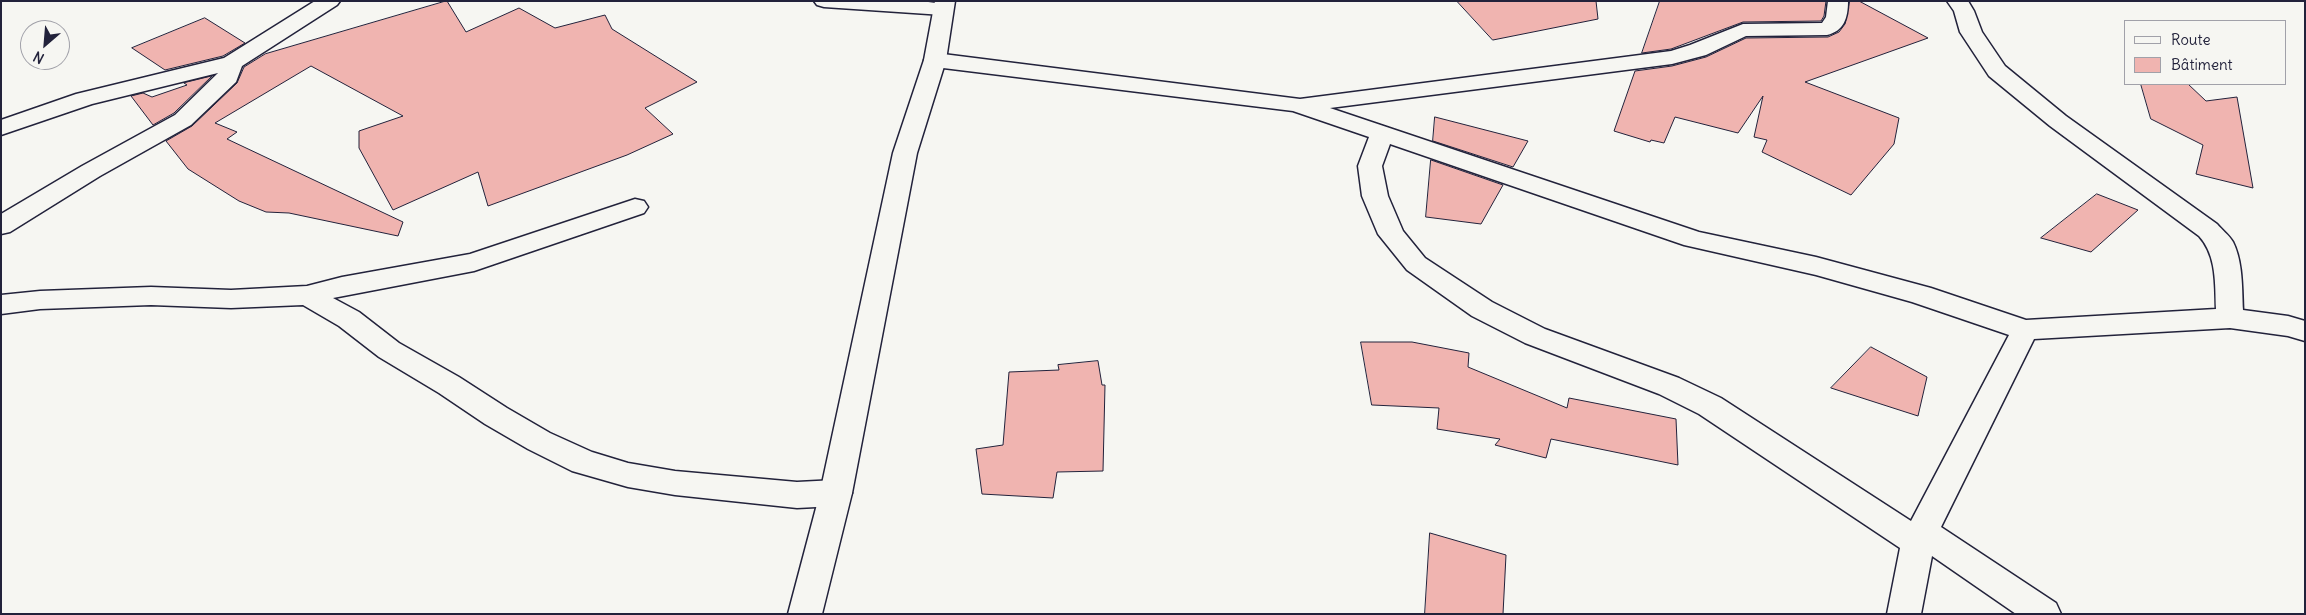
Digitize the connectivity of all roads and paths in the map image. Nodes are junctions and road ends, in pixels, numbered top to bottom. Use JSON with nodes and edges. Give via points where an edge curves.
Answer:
{"nodes":[{"id":1,"x":330,"y":1,"type":"edge"},
{"id":2,"x":824,"y":1,"type":"edge"},
{"id":3,"x":1838,"y":1,"type":"edge"},
{"id":4,"x":1957,"y":1,"type":"edge"},
{"id":5,"x":944,"y":5,"type":"edge"},
{"id":6,"x":935,"y":60,"type":"junction"},
{"id":7,"x":232,"y":63,"type":"junction"},
{"id":8,"x":1297,"y":106,"type":"junction"},
{"id":9,"x":1,"y":128,"type":"edge"},
{"id":10,"x":1382,"y":134,"type":"junction"},
{"id":11,"x":634,"y":207,"type":"dead end"},
{"id":12,"x":1,"y":226,"type":"edge"},
{"id":13,"x":307,"y":295,"type":"junction"},
{"id":14,"x":1,"y":305,"type":"edge"},
{"id":15,"x":2230,"y":318,"type":"junction"},
{"id":16,"x":2025,"y":330,"type":"junction"},
{"id":17,"x":2305,"y":331,"type":"edge"},
{"id":18,"x":836,"y":494,"type":"junction"},
{"id":19,"x":1920,"y":537,"type":"junction"},
{"id":20,"x":805,"y":614,"type":"edge"},
{"id":21,"x":1904,"y":614,"type":"edge"},
{"id":22,"x":2044,"y":614,"type":"edge"}],
"edges":[{"from":1,"to":7,"type":"street"},
{"from":2,"to":5,"type":"street"},
{"from":3,"to":8,"type":"street","via":[[1837,18],[1827,29],[1743,30],[1672,58]]},
{"from":4,"to":15,"type":"street","via":[[1997,71],[2058,121],[2208,230],[2222,244],[2228,275]]},
{"from":5,"to":6,"type":"street"},
{"from":6,"to":8,"type":"street"},
{"from":6,"to":18,"type":"street","via":[[905,153]]},
{"from":7,"to":9,"type":"street","via":[[84,99]]},
{"from":7,"to":12,"type":"street","via":[[228,77],[183,120]]},
{"from":8,"to":10,"type":"street"},
{"from":10,"to":16,"type":"street","via":[[1693,239],[1816,266],[1921,295]]},
{"from":10,"to":19,"type":"street","via":[[1370,166],[1375,196],[1391,234],[1416,264],[1482,309],[1535,336],[1669,386],[1710,406]]},
{"from":11,"to":13,"type":"street","via":[[474,262]]},
{"from":13,"to":14,"type":"street","via":[[231,299],[142,296],[40,300]]},
{"from":13,"to":18,"type":"street","via":[[496,416],[583,462],[628,475],[675,483],[797,495]]},
{"from":15,"to":16,"type":"street"},
{"from":15,"to":17,"type":"street"},
{"from":16,"to":19,"type":"street"},
{"from":18,"to":20,"type":"street"},
{"from":19,"to":21,"type":"street"},
{"from":19,"to":22,"type":"street"}]}
